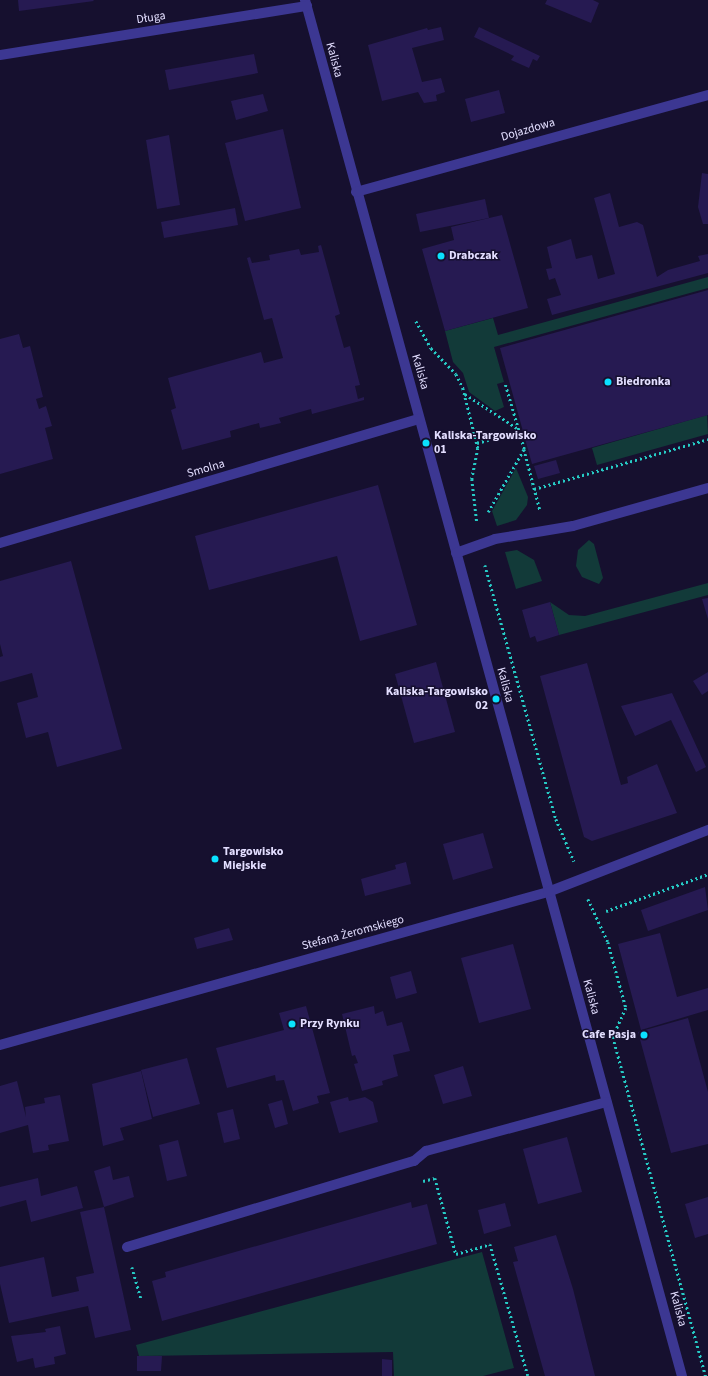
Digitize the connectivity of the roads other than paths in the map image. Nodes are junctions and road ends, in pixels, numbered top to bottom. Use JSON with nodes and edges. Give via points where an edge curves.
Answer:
{"nodes":[{"id":1,"x":306,"y":3,"type":"edge"},
{"id":2,"x":0,"y":55,"type":"edge"},
{"id":3,"x":708,"y":95,"type":"edge"},
{"id":4,"x":356,"y":192,"type":"junction"},
{"id":5,"x":419,"y":419,"type":"junction"},
{"id":6,"x":708,"y":488,"type":"edge"},
{"id":7,"x":0,"y":543,"type":"edge"},
{"id":8,"x":456,"y":553,"type":"junction"},
{"id":9,"x":708,"y":830,"type":"edge"},
{"id":10,"x":548,"y":892,"type":"junction"},
{"id":11,"x":0,"y":1045,"type":"edge"},
{"id":12,"x":606,"y":1102,"type":"junction"},
{"id":13,"x":127,"y":1248,"type":"dead end"},
{"id":14,"x":682,"y":1376,"type":"edge"}],
"edges":[{"from":1,"to":2,"type":"street","name":"Długa"},
{"from":1,"to":4,"type":"street","name":"Kaliska"},
{"from":3,"to":4,"type":"street","name":"Dojazdowa"},
{"from":4,"to":5,"type":"street","name":"Kaliska"},
{"from":5,"to":7,"type":"street","name":"Smolna"},
{"from":5,"to":8,"type":"street","name":"Kaliska"},
{"from":6,"to":8,"type":"street","via":[[547,533],[495,539]]},
{"from":8,"to":10,"type":"street","name":"Kaliska"},
{"from":9,"to":10,"type":"street","name":"Stefana Żeromskiego"},
{"from":10,"to":11,"type":"street","name":"Stefana Żeromskiego"},
{"from":10,"to":12,"type":"street","name":"Kaliska"},
{"from":12,"to":13,"type":"street","via":[[426,1151],[414,1161]]},
{"from":12,"to":14,"type":"street","name":"Kaliska"}]}
